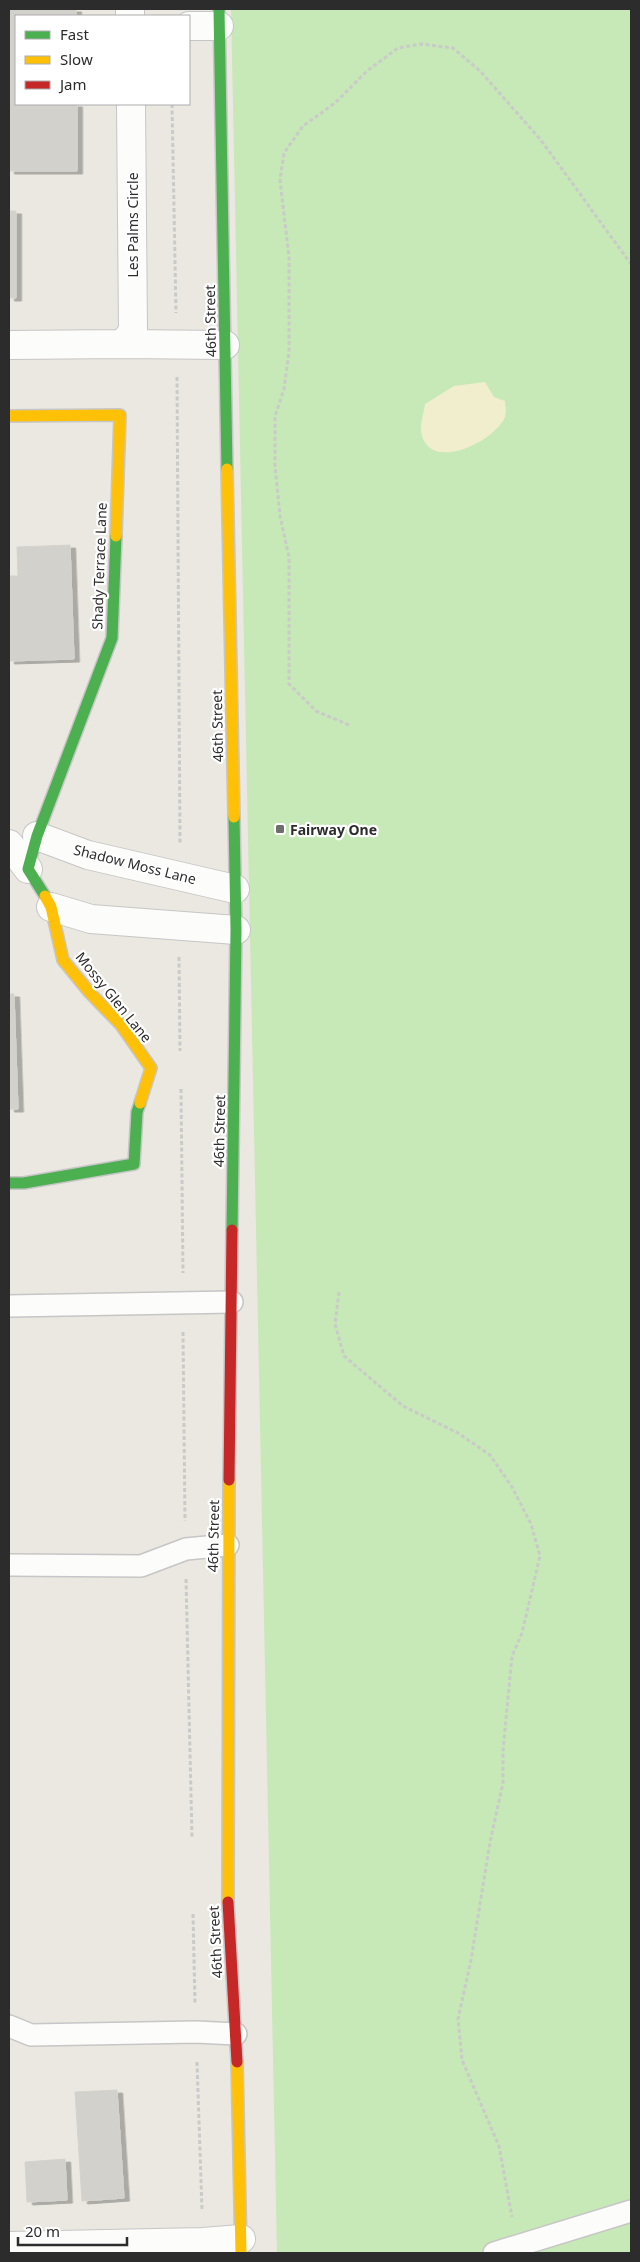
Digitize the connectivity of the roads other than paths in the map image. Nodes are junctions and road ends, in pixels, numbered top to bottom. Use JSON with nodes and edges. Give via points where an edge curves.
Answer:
{"nodes":[{"id":1,"x":219,"y":17,"type":"edge"},
{"id":2,"x":190,"y":26,"type":"edge"},
{"id":3,"x":131,"y":105,"type":"edge"},
{"id":4,"x":9,"y":344,"type":"edge"},
{"id":5,"x":123,"y":344,"type":"junction"},
{"id":6,"x":225,"y":345,"type":"junction"},
{"id":7,"x":9,"y":416,"type":"edge"},
{"id":8,"x":41,"y":826,"type":"junction"},
{"id":9,"x":9,"y":844,"type":"edge"},
{"id":10,"x":28,"y":868,"type":"junction"},
{"id":11,"x":235,"y":890,"type":"junction"},
{"id":12,"x":51,"y":908,"type":"junction"},
{"id":13,"x":236,"y":930,"type":"junction"},
{"id":14,"x":9,"y":1183,"type":"edge"},
{"id":15,"x":232,"y":1302,"type":"junction"},
{"id":16,"x":9,"y":1306,"type":"edge"},
{"id":17,"x":228,"y":1545,"type":"junction"},
{"id":18,"x":9,"y":1565,"type":"edge"},
{"id":19,"x":9,"y":2026,"type":"edge"},
{"id":20,"x":236,"y":2034,"type":"junction"},
{"id":21,"x":631,"y":2212,"type":"edge"},
{"id":22,"x":9,"y":2246,"type":"edge"},
{"id":23,"x":241,"y":2246,"type":"edge"},
{"id":24,"x":494,"y":2253,"type":"edge"}],
"edges":[{"from":1,"to":2,"type":"street"},
{"from":1,"to":6,"type":"street","name":"46th Street"},
{"from":3,"to":5,"type":"street","name":"Les Palms Circle","via":[[133,331]]},
{"from":4,"to":5,"type":"street"},
{"from":5,"to":6,"type":"street"},
{"from":6,"to":11,"type":"street","name":"46th Street"},
{"from":7,"to":8,"type":"street","name":"Shady Terrace Lane","via":[[120,415],[112,638]]},
{"from":8,"to":10,"type":"street"},
{"from":8,"to":11,"type":"street","name":"Shadow Moss Lane","via":[[88,855]]},
{"from":9,"to":10,"type":"street"},
{"from":10,"to":12,"type":"street","name":"Mossy Glen Lane"},
{"from":11,"to":13,"type":"street","name":"46th Street"},
{"from":12,"to":13,"type":"street","via":[[91,919]]},
{"from":12,"to":14,"type":"street","name":"Mossy Glen Lane","via":[[64,960],[121,1025],[151,1068],[137,1112],[134,1164]]},
{"from":13,"to":15,"type":"street","name":"46th Street"},
{"from":15,"to":16,"type":"lane"},
{"from":15,"to":17,"type":"street","name":"46th Street"},
{"from":17,"to":18,"type":"lane","via":[[186,1549],[141,1566]]},
{"from":17,"to":20,"type":"street","name":"46th Street","via":[[227,1885]]},
{"from":19,"to":20,"type":"lane","via":[[31,2035]]},
{"from":20,"to":23,"type":"street","name":"46th Street"},
{"from":21,"to":24,"type":"lane"},
{"from":22,"to":23,"type":"street","via":[[203,2242]]}]}
